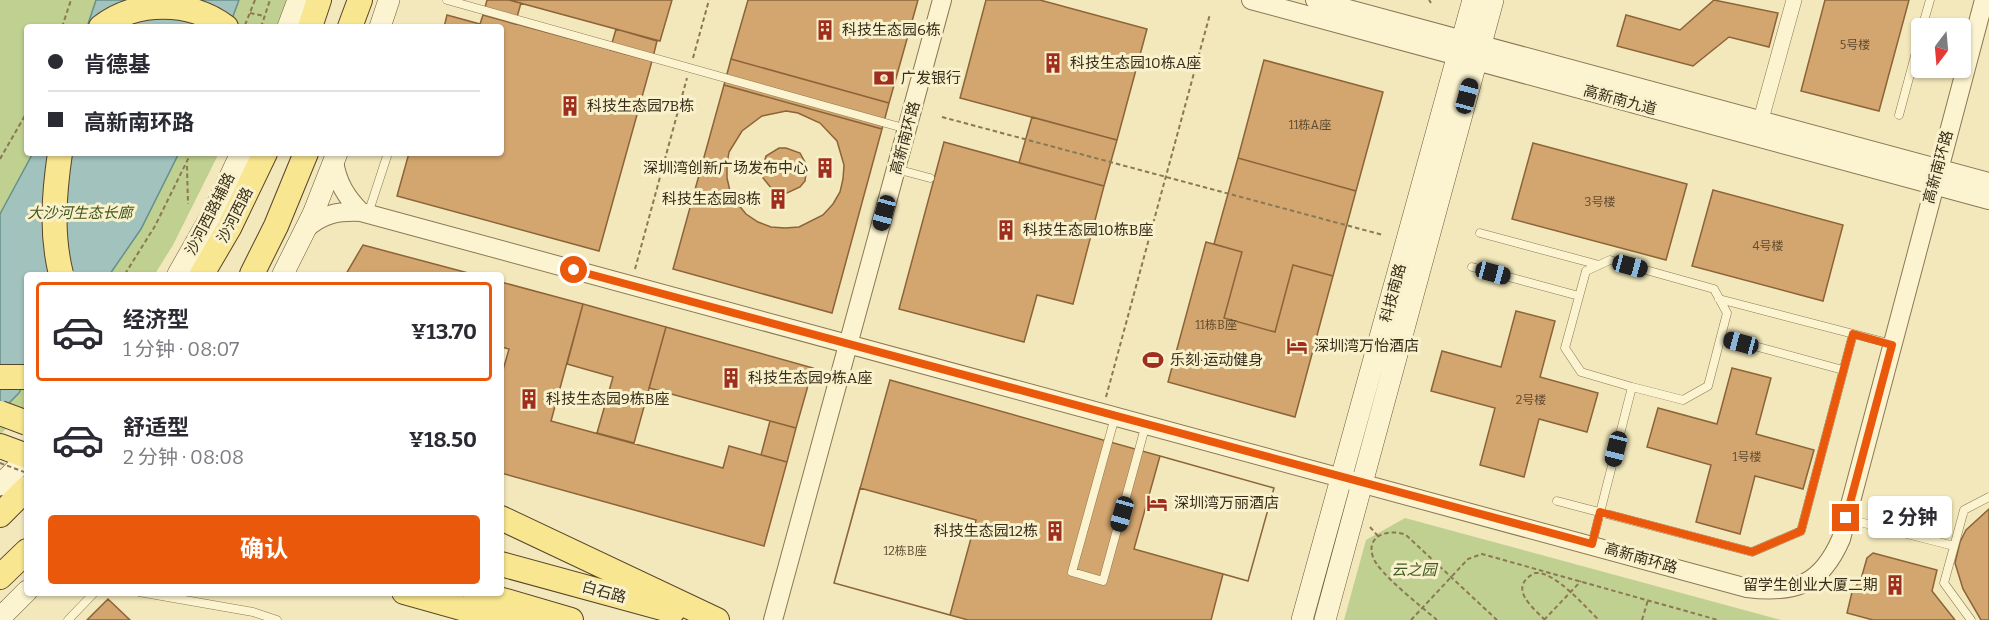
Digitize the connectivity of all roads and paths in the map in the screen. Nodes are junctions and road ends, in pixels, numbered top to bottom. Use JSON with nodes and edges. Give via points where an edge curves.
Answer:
{"nodes":[{"id":1,"x":71,"y":0,"type":"edge"},
{"id":2,"x":255,"y":0,"type":"edge"},
{"id":3,"x":270,"y":0,"type":"edge"},
{"id":4,"x":298,"y":0,"type":"edge"},
{"id":5,"x":319,"y":0,"type":"edge"},
{"id":6,"x":360,"y":0,"type":"edge"},
{"id":7,"x":389,"y":0,"type":"edge"},
{"id":8,"x":447,"y":0,"type":"edge"},
{"id":9,"x":709,"y":0,"type":"edge"},
{"id":10,"x":942,"y":0,"type":"edge"},
{"id":11,"x":1251,"y":0,"type":"edge"},
{"id":12,"x":1315,"y":0,"type":"edge"},
{"id":13,"x":1473,"y":0,"type":"edge"},
{"id":14,"x":1493,"y":0,"type":"edge"},
{"id":15,"x":1794,"y":0,"type":"edge"},
{"id":16,"x":1929,"y":0,"type":"edge"},
{"id":17,"x":1983,"y":0,"type":"edge"},
{"id":18,"x":250,"y":13,"type":"junction"},
{"id":19,"x":1210,"y":14,"type":"dead end"},
{"id":20,"x":264,"y":16,"type":"junction"},
{"id":21,"x":1925,"y":18,"type":"edge"},
{"id":22,"x":63,"y":24,"type":"edge"},
{"id":23,"x":105,"y":24,"type":"edge"},
{"id":24,"x":222,"y":24,"type":"edge"},
{"id":25,"x":245,"y":24,"type":"edge"},
{"id":26,"x":262,"y":24,"type":"edge"},
{"id":27,"x":289,"y":24,"type":"edge"},
{"id":28,"x":311,"y":24,"type":"edge"},
{"id":29,"x":351,"y":24,"type":"edge"},
{"id":30,"x":381,"y":24,"type":"edge"},
{"id":31,"x":1470,"y":50,"type":"junction"},
{"id":32,"x":690,"y":69,"type":"junction"},
{"id":33,"x":1911,"y":70,"type":"edge"},
{"id":34,"x":1899,"y":115,"type":"dead end"},
{"id":35,"x":24,"y":117,"type":"edge"},
{"id":36,"x":942,"y":117,"type":"dead end"},
{"id":37,"x":1758,"y":128,"type":"junction"},
{"id":38,"x":907,"y":129,"type":"junction"},
{"id":39,"x":60,"y":156,"type":"edge"},
{"id":40,"x":190,"y":156,"type":"edge"},
{"id":41,"x":240,"y":156,"type":"edge"},
{"id":42,"x":264,"y":156,"type":"edge"},
{"id":43,"x":305,"y":156,"type":"edge"},
{"id":44,"x":331,"y":156,"type":"edge"},
{"id":45,"x":387,"y":156,"type":"edge"},
{"id":46,"x":0,"y":159,"type":"edge"},
{"id":47,"x":187,"y":163,"type":"junction"},
{"id":48,"x":896,"y":169,"type":"junction"},
{"id":49,"x":1166,"y":176,"type":"junction"},
{"id":50,"x":1936,"y":176,"type":"junction"},
{"id":51,"x":930,"y":178,"type":"dead end"},
{"id":52,"x":1989,"y":182,"type":"edge"},
{"id":53,"x":1989,"y":200,"type":"edge"},
{"id":54,"x":188,"y":204,"type":"dead end"},
{"id":55,"x":364,"y":213,"type":"junction"},
{"id":56,"x":305,"y":230,"type":"junction"},
{"id":57,"x":1480,"y":233,"type":"dead end"},
{"id":58,"x":1383,"y":235,"type":"dead end"},
{"id":59,"x":1599,"y":265,"type":"junction"},
{"id":60,"x":256,"y":266,"type":"edge"},
{"id":61,"x":1472,"y":267,"type":"dead end"},
{"id":62,"x":61,"y":272,"type":"edge"},
{"id":63,"x":126,"y":272,"type":"edge"},
{"id":64,"x":179,"y":272,"type":"edge"},
{"id":65,"x":203,"y":272,"type":"edge"},
{"id":66,"x":284,"y":272,"type":"edge"},
{"id":67,"x":634,"y":272,"type":"dead end"},
{"id":68,"x":1579,"y":296,"type":"junction"},
{"id":69,"x":1719,"y":298,"type":"junction"},
{"id":70,"x":1853,"y":334,"type":"junction"},
{"id":71,"x":1721,"y":337,"type":"junction"},
{"id":72,"x":848,"y":345,"type":"junction"},
{"id":73,"x":1892,"y":345,"type":"junction"},
{"id":74,"x":1844,"y":370,"type":"junction"},
{"id":75,"x":0,"y":377,"type":"edge"},
{"id":76,"x":24,"y":377,"type":"edge"},
{"id":77,"x":1632,"y":387,"type":"junction"},
{"id":78,"x":1106,"y":397,"type":"dead end"},
{"id":79,"x":0,"y":413,"type":"edge"},
{"id":80,"x":1115,"y":416,"type":"junction"},
{"id":81,"x":24,"y":422,"type":"edge"},
{"id":82,"x":1146,"y":424,"type":"junction"},
{"id":83,"x":0,"y":446,"type":"edge"},
{"id":84,"x":24,"y":456,"type":"edge"},
{"id":85,"x":24,"y":460,"type":"edge"},
{"id":86,"x":0,"y":463,"type":"edge"},
{"id":87,"x":24,"y":472,"type":"edge"},
{"id":88,"x":1342,"y":476,"type":"junction"},
{"id":89,"x":1362,"y":482,"type":"junction"},
{"id":90,"x":0,"y":485,"type":"edge"},
{"id":91,"x":24,"y":491,"type":"edge"},
{"id":92,"x":1989,"y":497,"type":"edge"},
{"id":93,"x":1557,"y":501,"type":"dead end"},
{"id":94,"x":1600,"y":512,"type":"junction"},
{"id":95,"x":0,"y":516,"type":"edge"},
{"id":96,"x":1846,"y":518,"type":"junction"},
{"id":97,"x":504,"y":519,"type":"edge"},
{"id":98,"x":1367,"y":524,"type":"dead end"},
{"id":99,"x":504,"y":534,"type":"edge"},
{"id":100,"x":1378,"y":536,"type":"junction"},
{"id":101,"x":1592,"y":544,"type":"junction"},
{"id":102,"x":1954,"y":546,"type":"junction"},
{"id":103,"x":24,"y":554,"type":"edge"},
{"id":104,"x":582,"y":555,"type":"junction"},
{"id":105,"x":504,"y":565,"type":"edge"},
{"id":106,"x":1546,"y":573,"type":"junction"},
{"id":107,"x":0,"y":577,"type":"edge"},
{"id":108,"x":1451,"y":577,"type":"junction"},
{"id":109,"x":1581,"y":581,"type":"junction"},
{"id":110,"x":1570,"y":593,"type":"junction"},
{"id":111,"x":24,"y":594,"type":"edge"},
{"id":112,"x":91,"y":596,"type":"edge"},
{"id":113,"x":162,"y":596,"type":"edge"},
{"id":114,"x":418,"y":596,"type":"edge"},
{"id":115,"x":487,"y":596,"type":"edge"},
{"id":116,"x":1648,"y":600,"type":"junction"},
{"id":117,"x":1423,"y":608,"type":"junction"},
{"id":118,"x":0,"y":618,"type":"edge"},
{"id":119,"x":68,"y":620,"type":"edge"},
{"id":120,"x":277,"y":620,"type":"edge"},
{"id":121,"x":525,"y":620,"type":"edge"},
{"id":122,"x":571,"y":620,"type":"edge"},
{"id":123,"x":707,"y":620,"type":"edge"},
{"id":124,"x":717,"y":620,"type":"edge"},
{"id":125,"x":773,"y":620,"type":"edge"},
{"id":126,"x":1302,"y":620,"type":"edge"},
{"id":127,"x":1325,"y":620,"type":"edge"},
{"id":128,"x":1411,"y":620,"type":"edge"},
{"id":129,"x":1437,"y":620,"type":"edge"},
{"id":130,"x":1497,"y":620,"type":"edge"},
{"id":131,"x":1544,"y":620,"type":"edge"},
{"id":132,"x":1599,"y":620,"type":"edge"},
{"id":133,"x":1642,"y":620,"type":"edge"},
{"id":134,"x":1718,"y":620,"type":"edge"},
{"id":135,"x":1971,"y":620,"type":"edge"}],
"edges":[{"from":1,"to":22,"type":"path"},
{"from":2,"to":18,"type":"path"},
{"from":3,"to":20,"type":"path"},
{"from":4,"to":27,"type":"main road"},
{"from":5,"to":28,"type":"main road"},
{"from":6,"to":29,"type":"main road"},
{"from":7,"to":30,"type":"main road"},
{"from":8,"to":32,"type":"lane"},
{"from":9,"to":32,"type":"path"},
{"from":10,"to":38,"type":"street","name":"高新南环路"},
{"from":11,"to":31,"type":"street","name":"高新南九道"},
{"from":12,"to":31,"type":"street","name":"高新南九道"},
{"from":13,"to":31,"type":"main road","name":"科技南路"},
{"from":14,"to":31,"type":"main road","name":"科技南路"},
{"from":15,"to":37,"type":"street"},
{"from":16,"to":21,"type":"lane"},
{"from":17,"to":50,"type":"street","name":"高新南环路"},
{"from":18,"to":20,"type":"path"},
{"from":18,"to":25,"type":"path"},
{"from":19,"to":49,"type":"path"},
{"from":20,"to":26,"type":"path"},
{"from":23,"to":24,"type":"main road","via":[[134,7],[168,2],[205,13]]},
{"from":31,"to":37,"type":"street","name":"高新南九道"},
{"from":31,"to":88,"type":"main road","name":"科技南路"},
{"from":31,"to":89,"type":"main road","name":"科技南路"},
{"from":32,"to":38,"type":"lane"},
{"from":32,"to":67,"type":"path"},
{"from":33,"to":34,"type":"lane"},
{"from":35,"to":46,"type":"path"},
{"from":36,"to":49,"type":"path"},
{"from":37,"to":50,"type":"street","name":"高新南九道"},
{"from":38,"to":48,"type":"street","name":"高新南环路"},
{"from":39,"to":62,"type":"main road","bridge":true,"via":[[54,217]]},
{"from":40,"to":47,"type":"path"},
{"from":41,"to":64,"type":"main road","name":"沙河西路辅路"},
{"from":42,"to":65,"type":"main road","name":"沙河西路"},
{"from":43,"to":60,"type":"main road"},
{"from":44,"to":55,"type":"street","via":[[347,197]]},
{"from":44,"to":56,"type":"main road"},
{"from":44,"to":60,"type":"main road"},
{"from":45,"to":55,"type":"lane"},
{"from":47,"to":54,"type":"path"},
{"from":47,"to":63,"type":"path"},
{"from":48,"to":51,"type":"lane"},
{"from":48,"to":72,"type":"street","name":"高新南环路"},
{"from":49,"to":58,"type":"path"},
{"from":49,"to":78,"type":"path"},
{"from":50,"to":52,"type":"street","name":"高新南九道"},
{"from":50,"to":53,"type":"street","name":"高新南九道"},
{"from":50,"to":73,"type":"street","name":"高新南环路"},
{"from":55,"to":56,"type":"street","via":[[323,216]]},
{"from":55,"to":72,"type":"street"},
{"from":56,"to":66,"type":"main road"},
{"from":57,"to":59,"type":"lane"},
{"from":59,"to":68,"type":"lane","via":[[1586,271]]},
{"from":59,"to":69,"type":"lane","via":[[1610,260],[1714,289]]},
{"from":61,"to":68,"type":"lane"},
{"from":68,"to":77,"type":"lane","via":[[1565,348],[1581,372]]},
{"from":69,"to":70,"type":"lane"},
{"from":69,"to":71,"type":"lane","via":[[1727,313]]},
{"from":70,"to":73,"type":"lane"},
{"from":70,"to":74,"type":"lane"},
{"from":71,"to":74,"type":"lane"},
{"from":71,"to":77,"type":"lane","via":[[1708,386],[1700,391],[1683,400]]},
{"from":72,"to":80,"type":"street","name":"高新南环路"},
{"from":72,"to":125,"type":"street","name":"高新南环路"},
{"from":73,"to":96,"type":"street","name":"高新南环路"},
{"from":74,"to":94,"type":"lane","via":[[1801,531],[1752,552]]},
{"from":75,"to":76,"type":"main road"},
{"from":77,"to":94,"type":"lane"},
{"from":79,"to":81,"type":"main road","bridge":true},
{"from":80,"to":82,"type":"street","name":"高新南环路"},
{"from":80,"to":82,"type":"lane","via":[[1072,573],[1103,581]]},
{"from":82,"to":88,"type":"street","name":"高新南环路"},
{"from":83,"to":84,"type":"main road"},
{"from":85,"to":90,"type":"main road"},
{"from":86,"to":87,"type":"path","bridge":true},
{"from":88,"to":89,"type":"street","name":"高新南环路"},
{"from":88,"to":126,"type":"main road","name":"科技南路"},
{"from":89,"to":101,"type":"street","name":"高新南环路"},
{"from":89,"to":127,"type":"main road","name":"科技南路"},
{"from":91,"to":95,"type":"main road"},
{"from":92,"to":102,"type":"lane","via":[[1964,510]]},
{"from":93,"to":94,"type":"lane"},
{"from":94,"to":101,"type":"lane"},
{"from":96,"to":101,"type":"street","name":"高新南环路","via":[[1833,557],[1822,572],[1808,582],[1770,591]]},
{"from":96,"to":102,"type":"lane"},
{"from":97,"to":104,"type":"main road"},
{"from":98,"to":100,"type":"path"},
{"from":99,"to":104,"type":"main road"},
{"from":100,"to":108,"type":"path","via":[[1390,531],[1406,535]]},
{"from":100,"to":117,"type":"path","via":[[1372,547],[1373,559]]},
{"from":102,"to":135,"type":"lane","via":[[1944,583]]},
{"from":103,"to":107,"type":"main road"},
{"from":104,"to":124,"type":"main road"},
{"from":105,"to":123,"type":"main road","name":"白石路"},
{"from":106,"to":108,"type":"path","via":[[1482,554],[1468,560]]},
{"from":106,"to":109,"type":"path"},
{"from":106,"to":110,"type":"path"},
{"from":106,"to":131,"type":"path","via":[[1529,576],[1522,592]]},
{"from":108,"to":117,"type":"path"},
{"from":108,"to":130,"type":"path"},
{"from":109,"to":110,"type":"path"},
{"from":109,"to":116,"type":"path"},
{"from":110,"to":131,"type":"path"},
{"from":110,"to":132,"type":"path"},
{"from":111,"to":118,"type":"main road"},
{"from":112,"to":119,"type":"lane"},
{"from":113,"to":120,"type":"lane"},
{"from":114,"to":121,"type":"main road","via":[[479,613]]},
{"from":115,"to":122,"type":"main road"},
{"from":116,"to":133,"type":"path"},
{"from":116,"to":134,"type":"path"},
{"from":117,"to":128,"type":"path"},
{"from":117,"to":129,"type":"path"}]}
